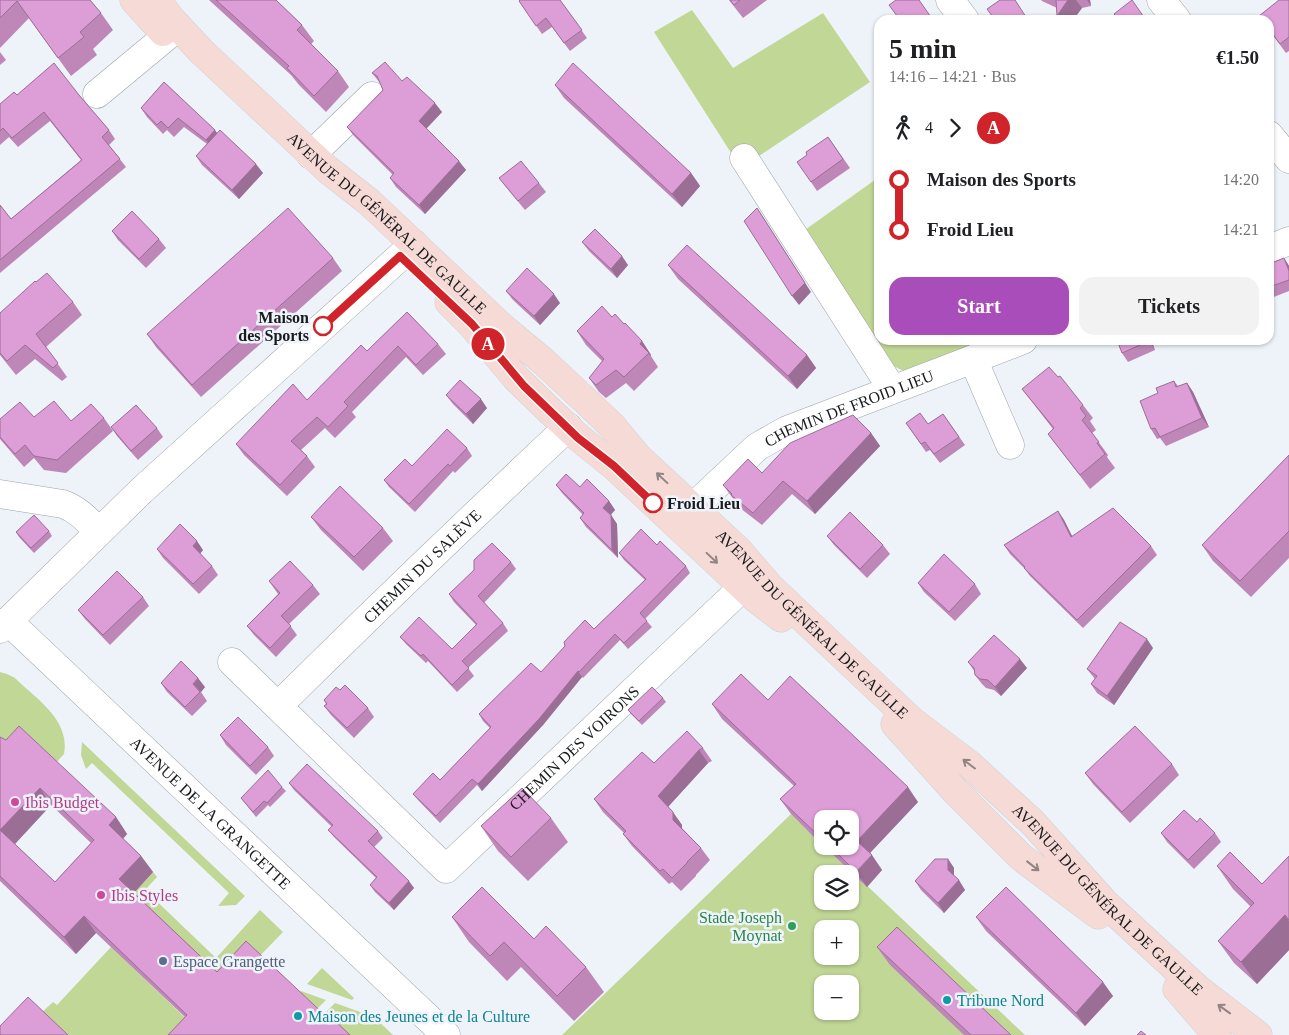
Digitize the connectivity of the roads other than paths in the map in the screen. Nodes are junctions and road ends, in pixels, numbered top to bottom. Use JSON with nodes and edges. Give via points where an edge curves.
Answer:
{"nodes":[{"id":1,"x":134,"y":0,"type":"edge"},
{"id":2,"x":157,"y":0,"type":"edge"},
{"id":3,"x":950,"y":0,"type":"edge"},
{"id":4,"x":1162,"y":0,"type":"edge"},
{"id":5,"x":961,"y":15,"type":"edge"},
{"id":6,"x":1173,"y":15,"type":"edge"},
{"id":7,"x":167,"y":36,"type":"junction"},
{"id":8,"x":97,"y":94,"type":"dead end"},
{"id":9,"x":372,"y":96,"type":"dead end"},
{"id":10,"x":1274,"y":141,"type":"edge"},
{"id":11,"x":311,"y":155,"type":"junction"},
{"id":12,"x":744,"y":158,"type":"dead end"},
{"id":13,"x":1289,"y":159,"type":"edge"},
{"id":14,"x":1289,"y":241,"type":"edge"},
{"id":15,"x":1274,"y":247,"type":"edge"},
{"id":16,"x":407,"y":250,"type":"junction"},
{"id":17,"x":1010,"y":345,"type":"edge"},
{"id":18,"x":973,"y":359,"type":"junction"},
{"id":19,"x":558,"y":375,"type":"junction"},
{"id":20,"x":891,"y":390,"type":"junction"},
{"id":21,"x":537,"y":398,"type":"junction"},
{"id":22,"x":590,"y":404,"type":"junction"},
{"id":23,"x":568,"y":427,"type":"junction"},
{"id":24,"x":1010,"y":445,"type":"dead end"},
{"id":25,"x":0,"y":494,"type":"edge"},
{"id":26,"x":685,"y":516,"type":"junction"},
{"id":27,"x":99,"y":532,"type":"junction"},
{"id":28,"x":743,"y":587,"type":"junction"},
{"id":29,"x":4,"y":625,"type":"edge"},
{"id":30,"x":232,"y":662,"type":"dead end"},
{"id":31,"x":278,"y":706,"type":"junction"},
{"id":32,"x":994,"y":786,"type":"junction"},
{"id":33,"x":972,"y":809,"type":"junction"},
{"id":34,"x":1026,"y":816,"type":"junction"},
{"id":35,"x":1004,"y":840,"type":"junction"},
{"id":36,"x":413,"y":1005,"type":"junction"},
{"id":37,"x":424,"y":1035,"type":"edge"},
{"id":38,"x":446,"y":1035,"type":"edge"},
{"id":39,"x":1217,"y":1035,"type":"edge"},
{"id":40,"x":1258,"y":1035,"type":"edge"}],
"edges":[{"from":1,"to":7,"type":"main road","name":"AVENUE DU GÉNÉRAL DE GAULLE"},
{"from":2,"to":11,"type":"main road","name":"AVENUE DU GÉNÉRAL DE GAULLE","via":[[191,42]]},
{"from":3,"to":5,"type":"street"},
{"from":4,"to":6,"type":"street"},
{"from":7,"to":8,"type":"street"},
{"from":7,"to":16,"type":"main road","name":"AVENUE DU GÉNÉRAL DE GAULLE","via":[[228,95]]},
{"from":9,"to":11,"type":"street"},
{"from":10,"to":13,"type":"street"},
{"from":11,"to":16,"type":"main road","name":"AVENUE DU GÉNÉRAL DE GAULLE","via":[[369,202]]},
{"from":12,"to":20,"type":"street"},
{"from":14,"to":15,"type":"street"},
{"from":16,"to":19,"type":"main road","name":"AVENUE DU GÉNÉRAL DE GAULLE"},
{"from":16,"to":21,"type":"main road","name":"AVENUE DU GÉNÉRAL DE GAULLE","via":[[516,378]]},
{"from":16,"to":27,"type":"street","name":"AVENUE DE LA GRANGETTE"},
{"from":17,"to":18,"type":"street","name":"CHEMIN DE FROID LIEU"},
{"from":18,"to":20,"type":"street","name":"CHEMIN DE FROID LIEU"},
{"from":18,"to":24,"type":"street"},
{"from":19,"to":21,"type":"main road"},
{"from":19,"to":22,"type":"main road","name":"AVENUE DU GÉNÉRAL DE GAULLE"},
{"from":20,"to":26,"type":"street","name":"CHEMIN DE FROID LIEU","via":[[770,438]]},
{"from":21,"to":23,"type":"main road","name":"AVENUE DU GÉNÉRAL DE GAULLE"},
{"from":22,"to":23,"type":"main road"},
{"from":26,"to":22,"type":"main road","name":"AVENUE DU GÉNÉRAL DE GAULLE","one_way":true,"via":[[638,456]]},
{"from":23,"to":26,"type":"main road","name":"AVENUE DU GÉNÉRAL DE GAULLE","via":[[614,466]]},
{"from":23,"to":31,"type":"street","name":"CHEMIN DU SALÈVE","via":[[424,562]]},
{"from":25,"to":27,"type":"street","via":[[63,504],[82,514]]},
{"from":26,"to":28,"type":"main road","name":"AVENUE DU GÉNÉRAL DE GAULLE","one_way":true},
{"from":32,"to":26,"type":"main road","name":"AVENUE DU GÉNÉRAL DE GAULLE","one_way":true,"via":[[912,721],[770,587],[738,550]]},
{"from":27,"to":29,"type":"street","name":"AVENUE DE LA GRANGETTE"},
{"from":28,"to":31,"type":"street","name":"CHEMIN DES VOIRONS","via":[[446,869]]},
{"from":28,"to":33,"type":"main road","name":"AVENUE DU GÉNÉRAL DE GAULLE","via":[[890,718]]},
{"from":29,"to":36,"type":"street","name":"AVENUE DE LA GRANGETTE"},
{"from":30,"to":31,"type":"street","name":"CHEMIN DES VOIRONS"},
{"from":32,"to":33,"type":"main road"},
{"from":32,"to":34,"type":"main road","name":"AVENUE DU GÉNÉRAL DE GAULLE"},
{"from":33,"to":35,"type":"main road","name":"AVENUE DU GÉNÉRAL DE GAULLE"},
{"from":34,"to":35,"type":"main road"},
{"from":40,"to":34,"type":"main road","name":"AVENUE DU GÉNÉRAL DE GAULLE","one_way":true,"via":[[1198,989],[1113,911]]},
{"from":35,"to":39,"type":"main road","name":"AVENUE DU GÉNÉRAL DE GAULLE","one_way":true,"via":[[1093,911],[1176,988]]},
{"from":36,"to":37,"type":"street","name":"AVENUE DE LA GRANGETTE"},
{"from":36,"to":38,"type":"street","name":"AVENUE DE LA GRANGETTE"}]}
